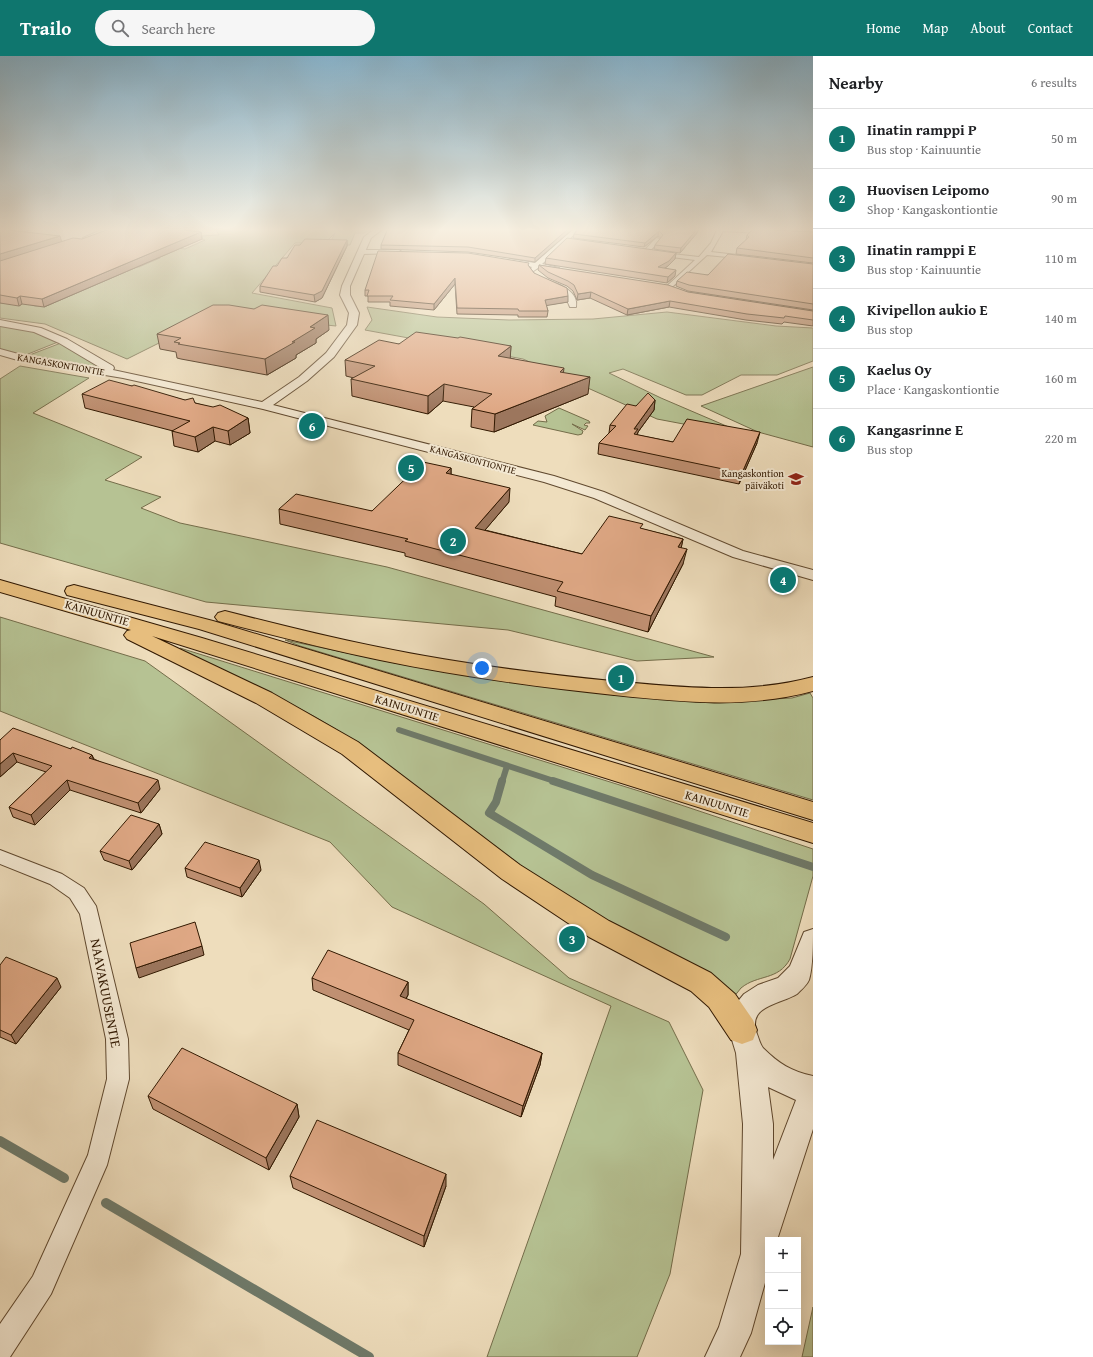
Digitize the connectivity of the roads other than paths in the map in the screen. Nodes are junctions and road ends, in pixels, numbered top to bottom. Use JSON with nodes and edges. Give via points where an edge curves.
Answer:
{"nodes":[{"id":1,"x":346,"y":289,"type":"edge"},
{"id":2,"x":562,"y":289,"type":"edge"},
{"id":3,"x":673,"y":289,"type":"edge"},
{"id":4,"x":680,"y":292,"type":"edge"},
{"id":5,"x":573,"y":305,"type":"dead end"},
{"id":6,"x":0,"y":323,"type":"edge"},
{"id":7,"x":0,"y":352,"type":"edge"},
{"id":8,"x":123,"y":375,"type":"junction"},
{"id":9,"x":264,"y":406,"type":"junction"},
{"id":10,"x":0,"y":571,"type":"edge"},
{"id":11,"x":813,"y":575,"type":"edge"},
{"id":12,"x":0,"y":586,"type":"edge"},
{"id":13,"x":82,"y":601,"type":"junction"},
{"id":14,"x":813,"y":684,"type":"edge"},
{"id":15,"x":813,"y":812,"type":"edge"},
{"id":16,"x":813,"y":833,"type":"edge"},
{"id":17,"x":0,"y":857,"type":"edge"},
{"id":18,"x":813,"y":939,"type":"edge"},
{"id":19,"x":746,"y":1042,"type":"junction"},
{"id":20,"x":813,"y":1090,"type":"edge"},
{"id":21,"x":813,"y":1102,"type":"edge"},
{"id":22,"x":757,"y":1254,"type":"junction"},
{"id":23,"x":0,"y":1348,"type":"edge"},
{"id":24,"x":722,"y":1357,"type":"edge"}],
"edges":[{"from":1,"to":9,"type":"street","via":[[345,295],[354,313],[352,325],[330,355],[303,379]]},
{"from":2,"to":5,"type":"street","via":[[570,292]]},
{"from":3,"to":4,"type":"street"},
{"from":6,"to":8,"type":"street","name":"KANGASKONTIONTIE","via":[[37,330]]},
{"from":7,"to":8,"type":"street","name":"KANGASKONTIONTIE","via":[[21,358]]},
{"from":8,"to":9,"type":"street","name":"KANGASKONTIONTIE"},
{"from":9,"to":11,"type":"street","name":"KANGASKONTIONTIE","via":[[565,484],[606,498],[738,554]]},
{"from":10,"to":13,"type":"highway","name":"KAINUUNTIE"},
{"from":12,"to":13,"type":"highway","name":"KAINUUNTIE"},
{"from":13,"to":14,"type":"highway","via":[[187,608],[401,658],[545,681],[678,695],[737,695],[796,690]]},
{"from":13,"to":15,"type":"highway","name":"KAINUUNTIE","via":[[206,625]]},
{"from":13,"to":16,"type":"highway","name":"KAINUUNTIE","via":[[203,644]]},
{"from":13,"to":19,"type":"highway","via":[[264,698],[350,748],[511,872],[598,929],[701,982],[715,992],[728,1007]]},
{"from":17,"to":23,"type":"street","name":"NAAVAKUUSENTIE","via":[[56,879],[77,893],[90,912],[117,1039],[118,1079],[96,1164],[42,1285]]},
{"from":18,"to":19,"type":"street","via":[[800,972],[787,986],[767,993],[753,1002],[744,1015]]},
{"from":19,"to":20,"type":"street","via":[[768,1072],[793,1087]]},
{"from":19,"to":22,"type":"street","via":[[758,1124]]},
{"from":21,"to":22,"type":"street","via":[[807,1108],[795,1137]]},
{"from":22,"to":24,"type":"street","via":[[734,1333]]}]}
